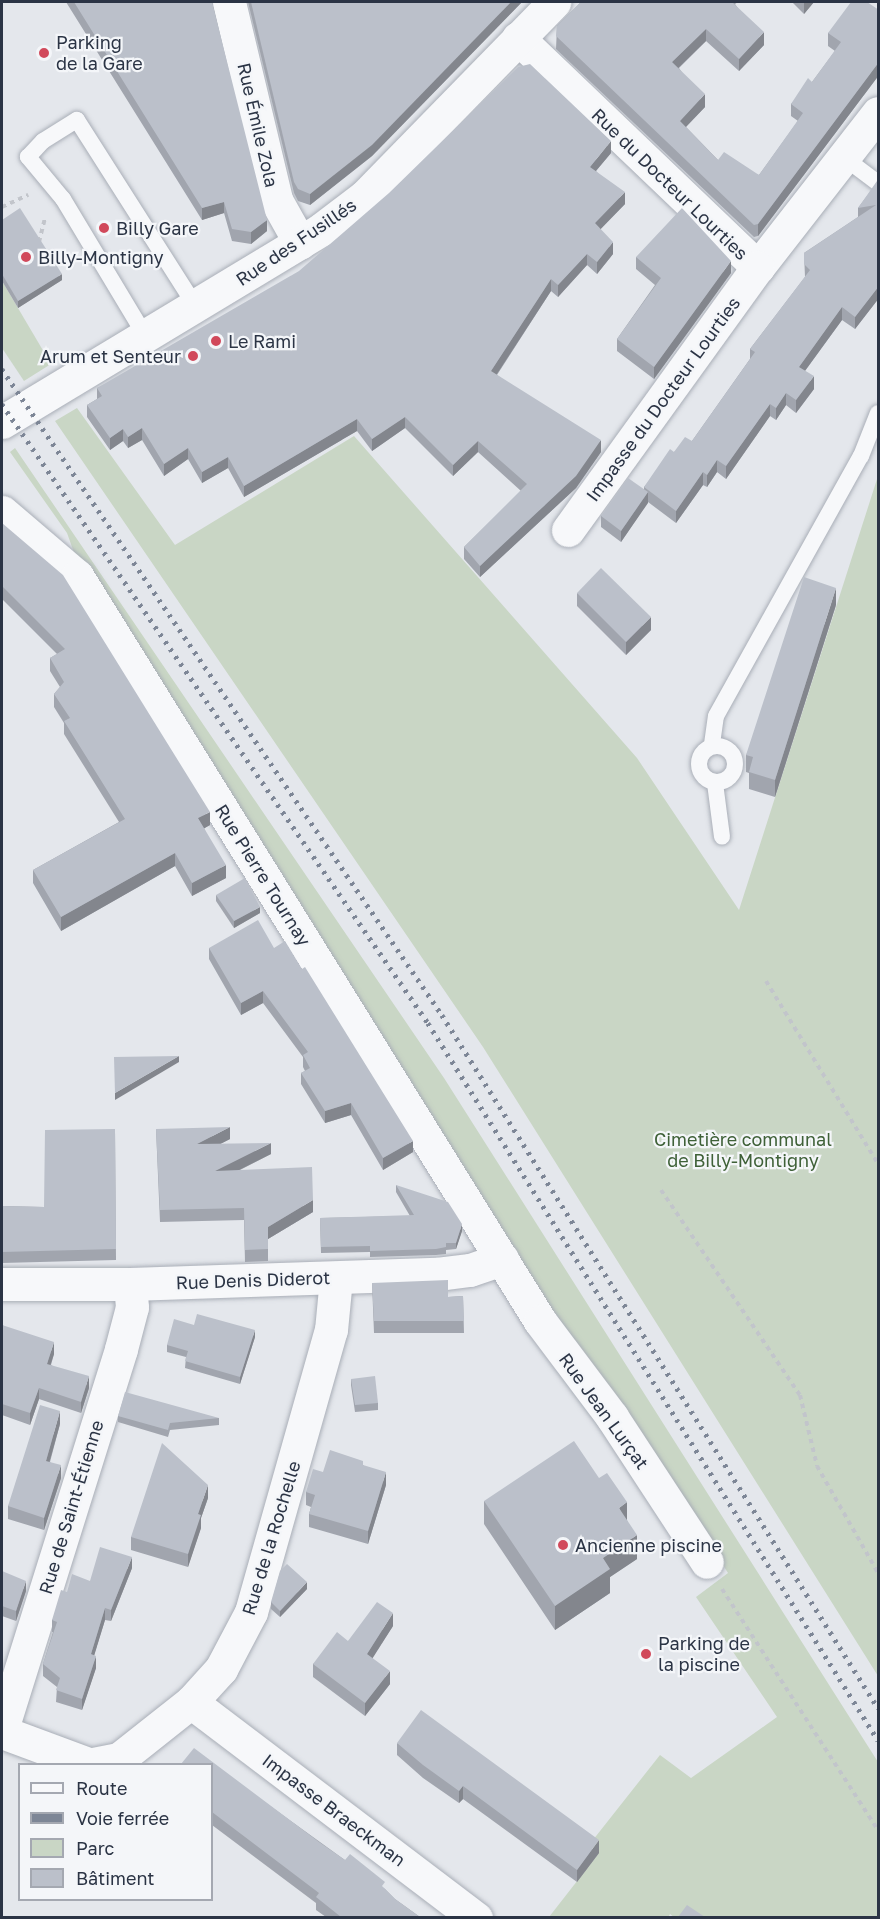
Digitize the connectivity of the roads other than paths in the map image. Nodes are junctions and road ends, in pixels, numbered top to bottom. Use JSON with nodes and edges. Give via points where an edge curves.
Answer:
{"nodes":[{"id":1,"x":229,"y":2,"type":"edge"},
{"id":2,"x":554,"y":2,"type":"edge"},
{"id":3,"x":519,"y":38,"type":"junction"},
{"id":4,"x":879,"y":113,"type":"edge"},
{"id":5,"x":846,"y":159,"type":"junction"},
{"id":6,"x":879,"y":183,"type":"edge"},
{"id":7,"x":300,"y":243,"type":"junction"},
{"id":8,"x":758,"y":267,"type":"junction"},
{"id":9,"x":196,"y":307,"type":"junction"},
{"id":10,"x":146,"y":337,"type":"junction"},
{"id":11,"x":879,"y":413,"type":"edge"},
{"id":12,"x":2,"y":422,"type":"edge"},
{"id":13,"x":2,"y":512,"type":"edge"},
{"id":14,"x":568,"y":530,"type":"dead end"},
{"id":15,"x":712,"y":744,"type":"junction"},
{"id":16,"x":715,"y":783,"type":"junction"},
{"id":17,"x":722,"y":837,"type":"dead end"},
{"id":18,"x":502,"y":1259,"type":"junction"},
{"id":19,"x":336,"y":1278,"type":"junction"},
{"id":20,"x":2,"y":1284,"type":"edge"},
{"id":21,"x":130,"y":1284,"type":"junction"},
{"id":22,"x":707,"y":1563,"type":"road end"},
{"id":23,"x":191,"y":1702,"type":"junction"},
{"id":24,"x":2,"y":1731,"type":"edge"},
{"id":25,"x":85,"y":1763,"type":"edge"},
{"id":26,"x":98,"y":1763,"type":"edge"},
{"id":27,"x":476,"y":1917,"type":"edge"}],
"edges":[{"from":1,"to":7,"type":"street","name":"Rue Émile Zola","via":[[276,200]]},
{"from":2,"to":3,"type":"street","name":"Rue des Fusillés"},
{"from":3,"to":7,"type":"street","name":"Rue des Fusillés","via":[[365,196]]},
{"from":3,"to":8,"type":"street","name":"Rue du Docteur Lourties"},
{"from":4,"to":5,"type":"street","name":"Rue du Docteur Lourties"},
{"from":5,"to":6,"type":"lane"},
{"from":5,"to":8,"type":"street","name":"Rue du Docteur Lourties"},
{"from":7,"to":9,"type":"street","name":"Rue des Fusillés"},
{"from":8,"to":14,"type":"street","name":"Impasse du Docteur Lourties"},
{"from":9,"to":10,"type":"street","name":"Rue des Fusillés"},
{"from":9,"to":10,"type":"lane","via":[[77,120],[44,141],[28,158],[53,185]]},
{"from":10,"to":12,"type":"street","name":"Rue des Fusillés"},
{"from":11,"to":15,"type":"lane","via":[[861,456],[716,716]]},
{"from":13,"to":18,"type":"street","name":"Rue Pierre Tournay","via":[[77,576]]},
{"from":15,"to":16,"type":"lane","via":[[698,762],[706,779]]},
{"from":15,"to":16,"type":"lane","via":[[728,749],[735,766],[725,781]]},
{"from":16,"to":17,"type":"lane"},
{"from":18,"to":19,"type":"street","name":"Rue Denis Diderot","via":[[470,1270],[437,1274]]},
{"from":18,"to":22,"type":"street","name":"Rue Jean Lurçat","via":[[540,1321],[612,1417]]},
{"from":19,"to":21,"type":"street","name":"Rue Denis Diderot"},
{"from":19,"to":23,"type":"street","name":"Rue de la Rochelle","via":[[331,1330],[251,1612],[221,1669]]},
{"from":20,"to":21,"type":"street","name":"Rue Denis Diderot"},
{"from":21,"to":24,"type":"street","name":"Rue de Saint-Étienne","via":[[132,1307],[121,1349]]},
{"from":23,"to":26,"type":"street","name":"Rue de la Rochelle","via":[[119,1759]]},
{"from":23,"to":27,"type":"street","name":"Impasse Braeckman"},
{"from":24,"to":25,"type":"street"}]}
